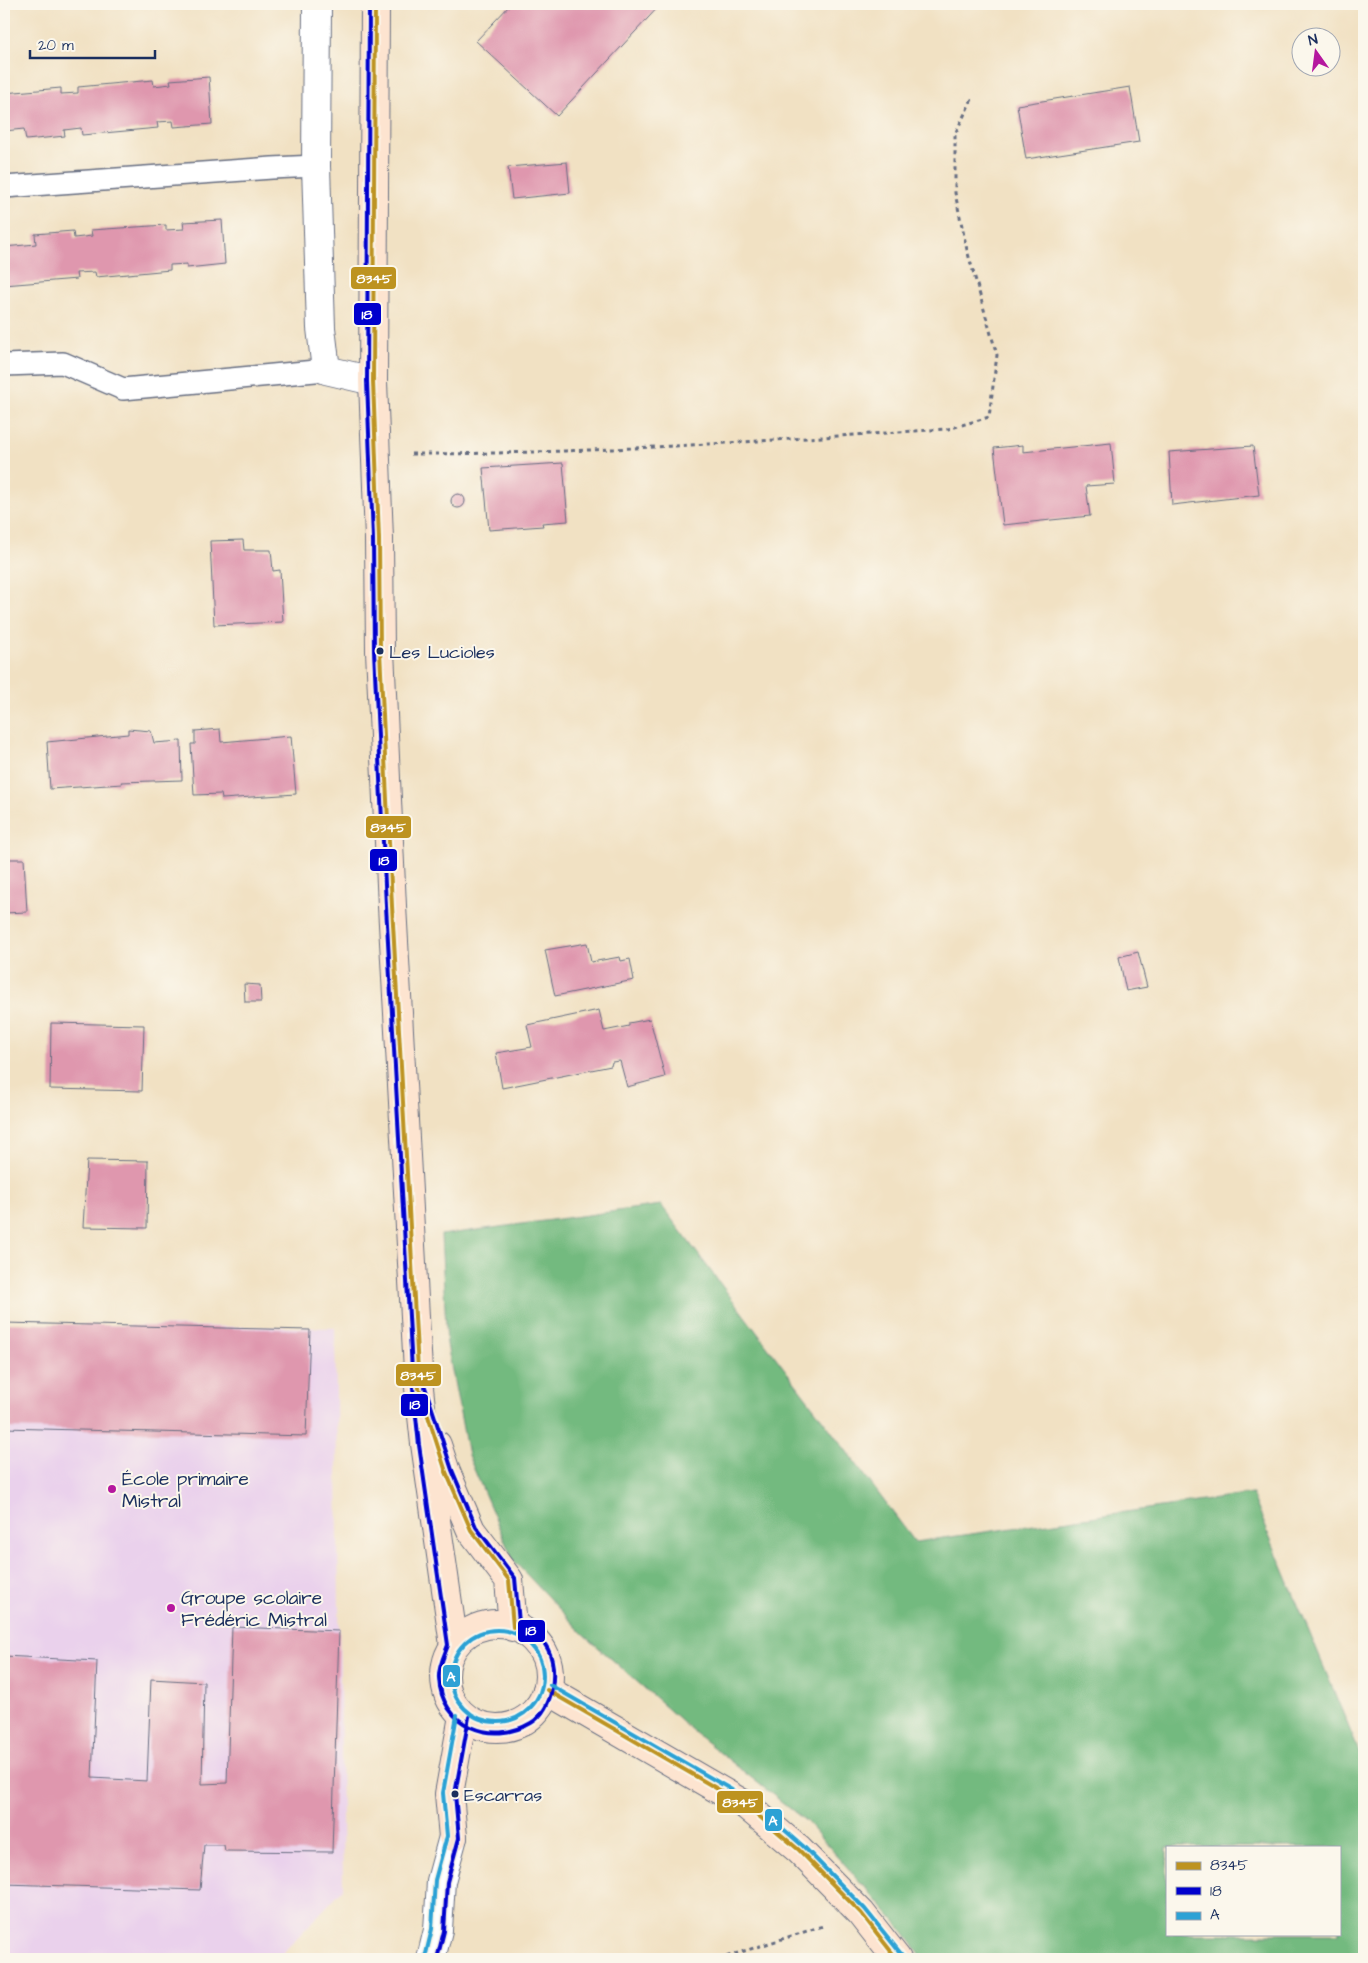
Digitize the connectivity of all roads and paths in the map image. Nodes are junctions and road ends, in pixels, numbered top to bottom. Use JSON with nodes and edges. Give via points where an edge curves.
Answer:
{"nodes":[{"id":1,"x":317,"y":4,"type":"edge"},
{"id":2,"x":375,"y":4,"type":"edge"},
{"id":3,"x":972,"y":99,"type":"dead end"},
{"id":4,"x":316,"y":166,"type":"junction"},
{"id":5,"x":4,"y":187,"type":"edge"},
{"id":6,"x":4,"y":365,"type":"edge"},
{"id":7,"x":326,"y":370,"type":"junction"},
{"id":8,"x":374,"y":381,"type":"junction"},
{"id":9,"x":375,"y":454,"type":"junction"},
{"id":10,"x":419,"y":1388,"type":"junction"},
{"id":11,"x":513,"y":1626,"type":"junction"},
{"id":12,"x":454,"y":1645,"type":"junction"},
{"id":13,"x":547,"y":1690,"type":"junction"},
{"id":14,"x":463,"y":1716,"type":"junction"},
{"id":15,"x":453,"y":1837,"type":"joint"},
{"id":16,"x":861,"y":1913,"type":"junction"},
{"id":17,"x":897,"y":1958,"type":"edge"},
{"id":18,"x":432,"y":1959,"type":"edge"},
{"id":19,"x":719,"y":1959,"type":"edge"}],
"edges":[{"from":1,"to":4,"type":"street"},
{"from":2,"to":8,"type":"main road"},
{"from":3,"to":9,"type":"path","via":[[955,134],[955,192],[966,250],[997,355],[989,417],[948,429],[918,431],[458,454]]},
{"from":4,"to":5,"type":"lane"},
{"from":4,"to":7,"type":"street","via":[[321,328]]},
{"from":6,"to":7,"type":"lane","via":[[63,362],[123,389]]},
{"from":7,"to":8,"type":"street"},
{"from":8,"to":9,"type":"main road"},
{"from":9,"to":10,"type":"main road","via":[[380,651]]},
{"from":10,"to":11,"type":"main road","via":[[446,1472],[471,1530],[509,1580]]},
{"from":10,"to":12,"type":"main road"},
{"from":11,"to":12,"type":"main road","via":[[498,1623],[481,1626],[466,1633]]},
{"from":11,"to":13,"type":"main road","via":[[527,1633],[545,1654],[549,1679]]},
{"from":12,"to":14,"type":"main road","via":[[444,1677],[451,1701]]},
{"from":13,"to":14,"type":"main road","via":[[536,1710],[510,1726],[495,1728]]},
{"from":13,"to":16,"type":"main road","via":[[747,1806],[799,1850]]},
{"from":14,"to":15,"type":"main road","via":[[449,1794]]},
{"from":15,"to":18,"type":"street","via":[[441,1881],[438,1930]]},
{"from":16,"to":17,"type":"main road"},
{"from":16,"to":19,"type":"path"}]}
